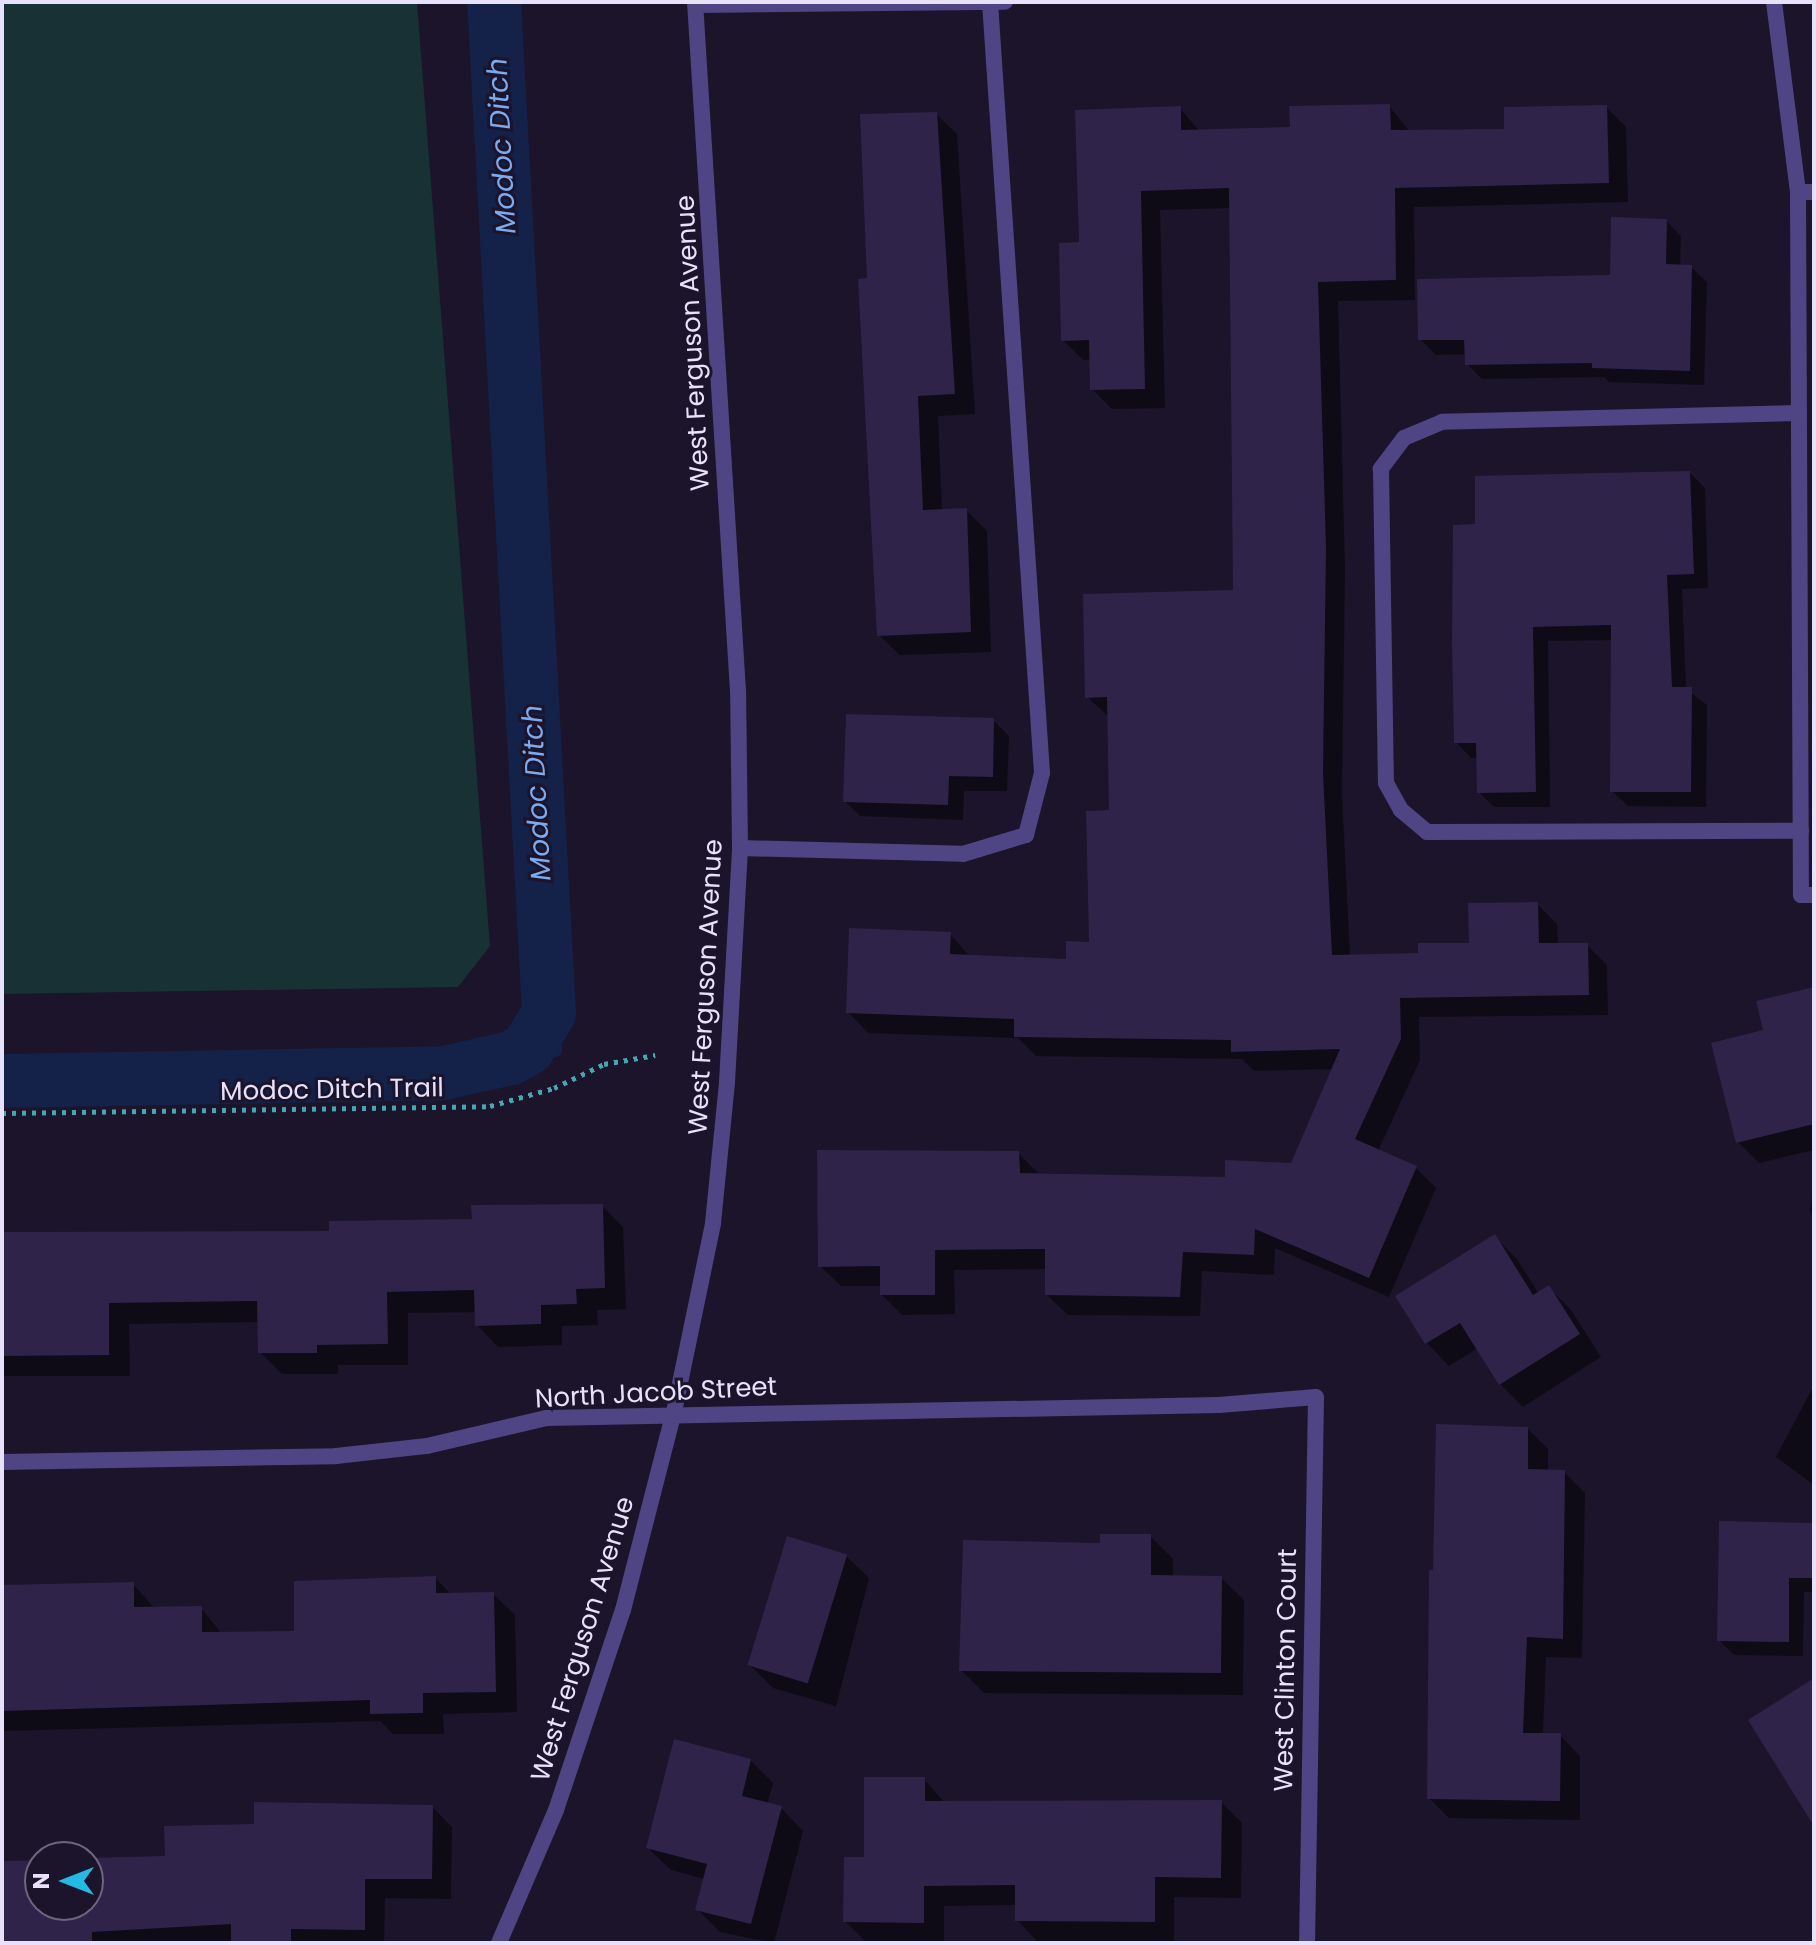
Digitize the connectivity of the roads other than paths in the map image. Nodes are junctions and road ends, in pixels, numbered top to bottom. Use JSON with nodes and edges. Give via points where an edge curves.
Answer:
{"nodes":[{"id":1,"x":1005,"y":2,"type":"edge"},
{"id":2,"x":1774,"y":2,"type":"edge"},
{"id":3,"x":696,"y":3,"type":"edge"},
{"id":4,"x":990,"y":3,"type":"edge"},
{"id":5,"x":1806,"y":192,"type":"edge"},
{"id":6,"x":1799,"y":413,"type":"junction"},
{"id":7,"x":1801,"y":831,"type":"junction"},
{"id":8,"x":740,"y":848,"type":"junction"},
{"id":9,"x":1814,"y":895,"type":"edge"},
{"id":10,"x":1316,"y":1397,"type":"joint"},
{"id":11,"x":674,"y":1412,"type":"junction"},
{"id":12,"x":2,"y":1462,"type":"edge"},
{"id":13,"x":499,"y":1943,"type":"edge"},
{"id":14,"x":1307,"y":1943,"type":"edge"}],
"edges":[{"from":1,"to":4,"type":"street"},
{"from":2,"to":5,"type":"street"},
{"from":3,"to":4,"type":"street"},
{"from":3,"to":8,"type":"street","name":"West Ferguson Avenue","via":[[737,676]]},
{"from":4,"to":8,"type":"street","via":[[1042,773],[1026,835],[963,854]]},
{"from":5,"to":6,"type":"street"},
{"from":6,"to":7,"type":"street"},
{"from":6,"to":7,"type":"street","via":[[1442,422],[1404,438],[1381,469],[1386,783],[1401,810],[1427,832]]},
{"from":7,"to":9,"type":"street","via":[[1801,895]]},
{"from":8,"to":11,"type":"street","name":"West Ferguson Avenue","via":[[713,1223]]},
{"from":10,"to":11,"type":"street","name":"North Jacob Street","via":[[1219,1405]]},
{"from":10,"to":14,"type":"street","name":"West Clinton Court"},
{"from":11,"to":12,"type":"street","name":"North Jacob Street","via":[[546,1418],[427,1446],[336,1456]]},
{"from":11,"to":13,"type":"street","name":"West Ferguson Avenue","via":[[623,1610],[556,1810]]}]}
